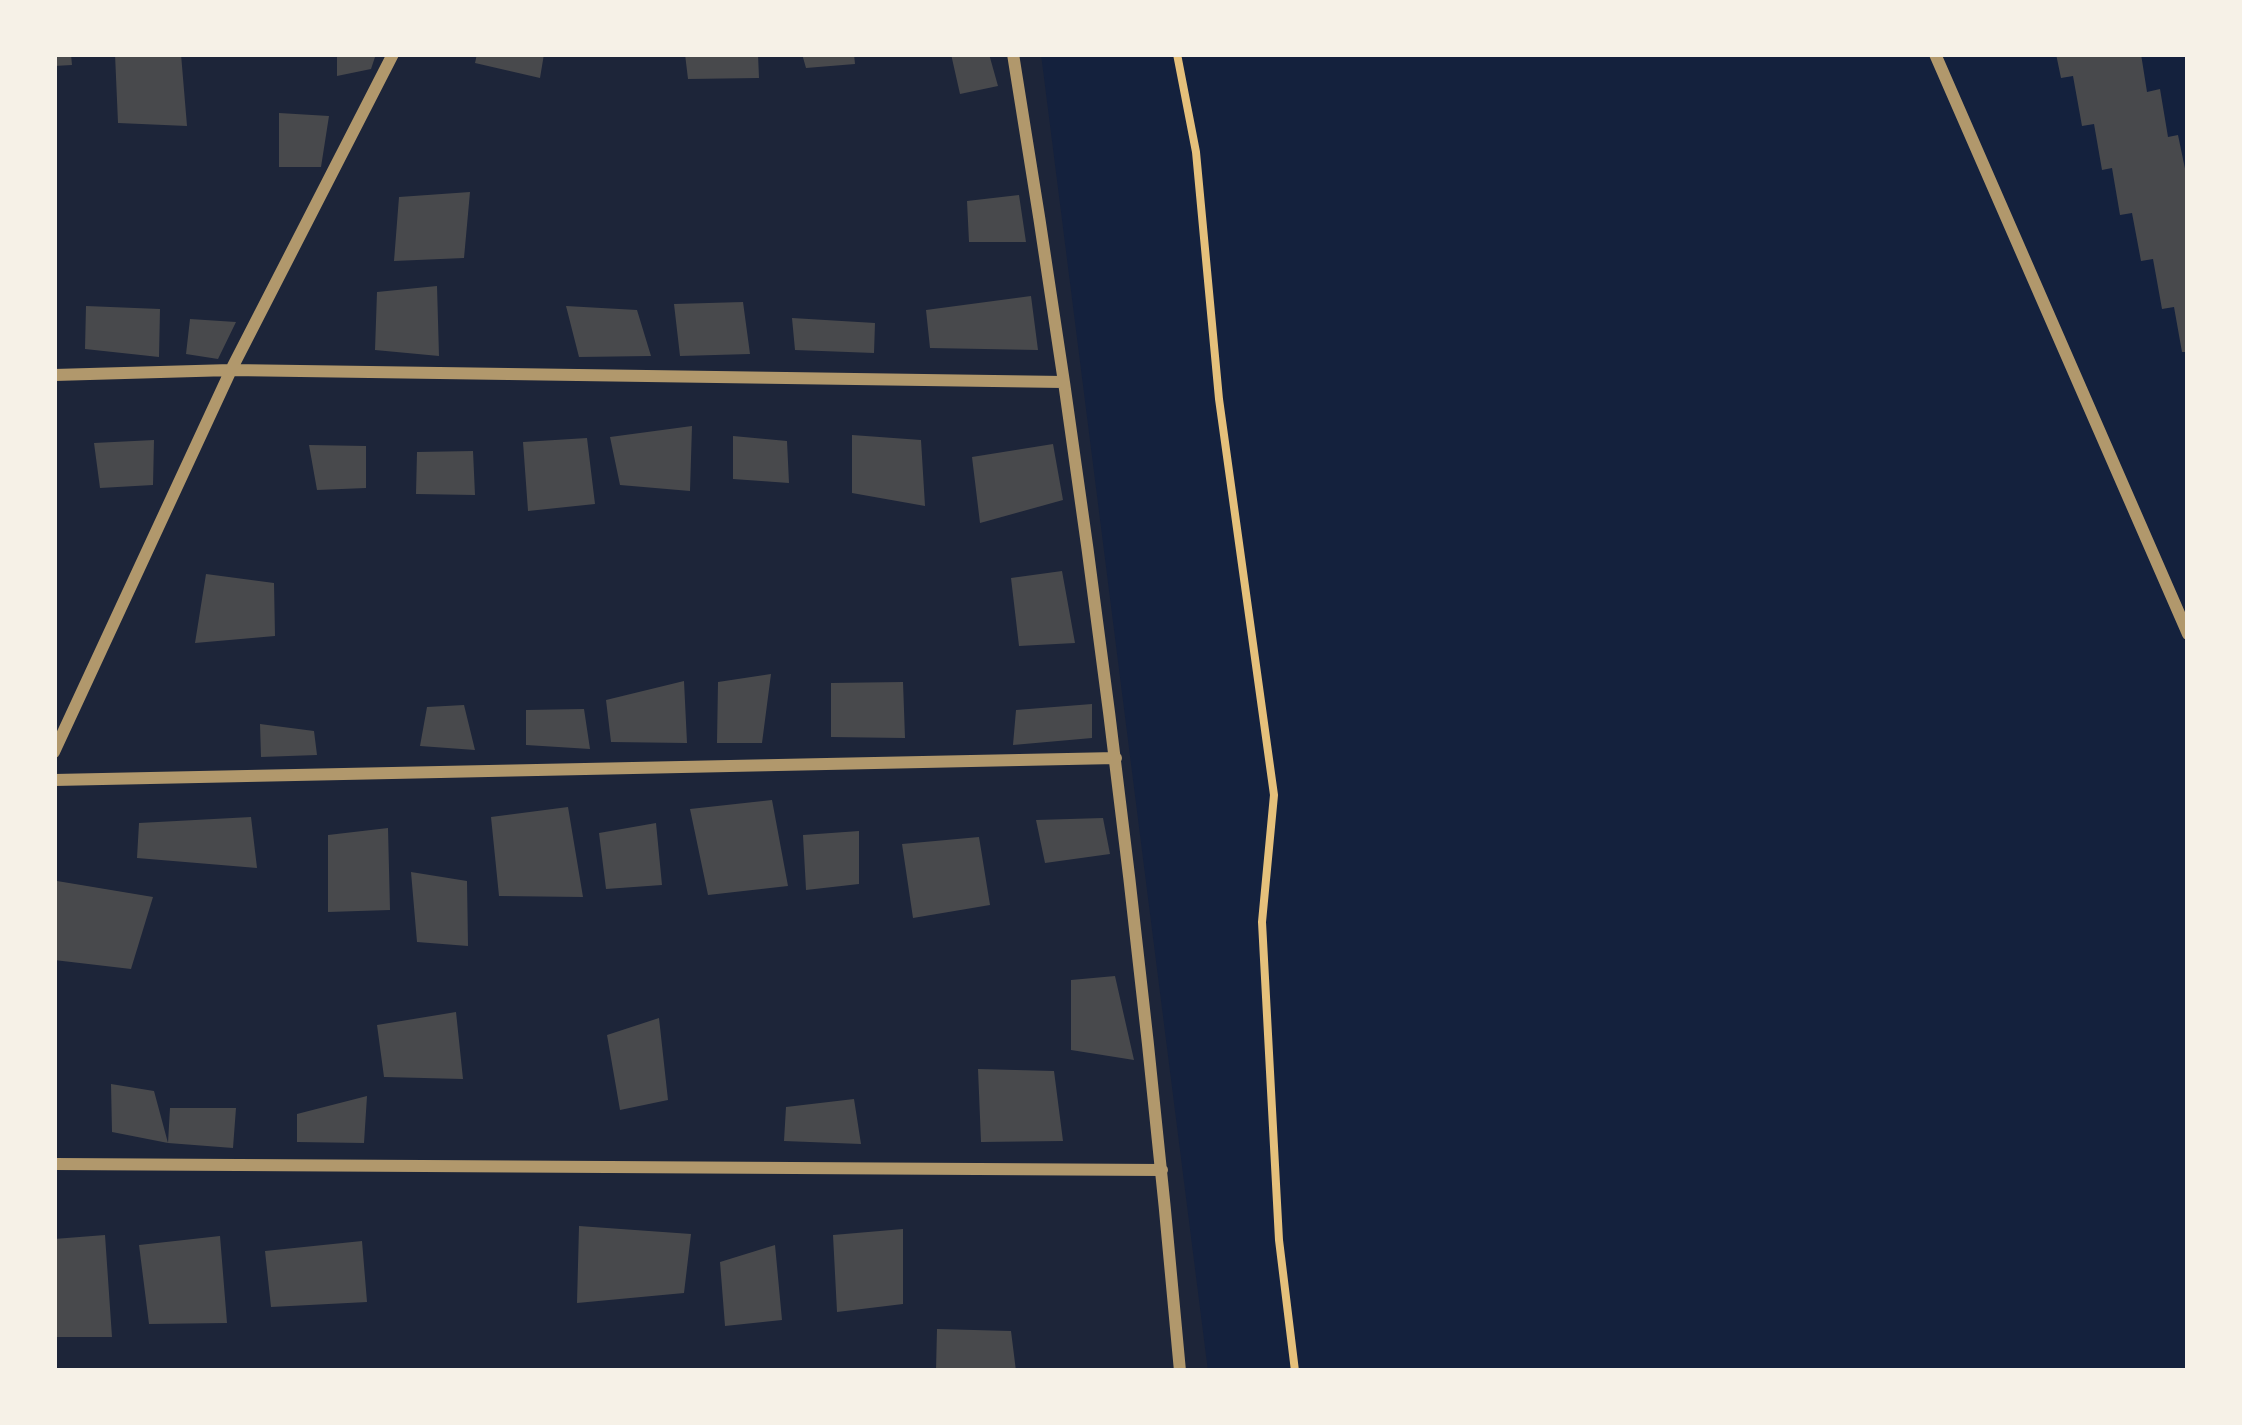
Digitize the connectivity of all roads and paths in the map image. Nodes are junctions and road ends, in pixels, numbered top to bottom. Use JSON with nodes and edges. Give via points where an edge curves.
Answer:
{"nodes":[{"id":1,"x":393,"y":54,"type":"edge"},
{"id":2,"x":1013,"y":54,"type":"edge"},
{"id":3,"x":1177,"y":54,"type":"edge"},
{"id":4,"x":1935,"y":54,"type":"edge"},
{"id":5,"x":231,"y":370,"type":"junction"},
{"id":6,"x":54,"y":375,"type":"edge"},
{"id":7,"x":1063,"y":382,"type":"junction"},
{"id":8,"x":2188,"y":634,"type":"edge"},
{"id":9,"x":54,"y":752,"type":"edge"},
{"id":10,"x":1116,"y":758,"type":"junction"},
{"id":11,"x":54,"y":780,"type":"edge"},
{"id":12,"x":54,"y":1164,"type":"edge"},
{"id":13,"x":1162,"y":1170,"type":"junction"},
{"id":14,"x":1180,"y":1371,"type":"edge"},
{"id":15,"x":1295,"y":1371,"type":"edge"}],
"edges":[{"from":1,"to":5,"type":"street"},
{"from":2,"to":7,"type":"street"},
{"from":3,"to":15,"type":"path","via":[[1196,152],[1219,399],[1274,795],[1262,922],[1279,1240]]},
{"from":4,"to":8,"type":"street"},
{"from":5,"to":6,"type":"street"},
{"from":5,"to":7,"type":"street"},
{"from":5,"to":9,"type":"street"},
{"from":7,"to":10,"type":"street"},
{"from":10,"to":11,"type":"street"},
{"from":10,"to":13,"type":"street"},
{"from":12,"to":13,"type":"street"},
{"from":13,"to":14,"type":"street"}]}
